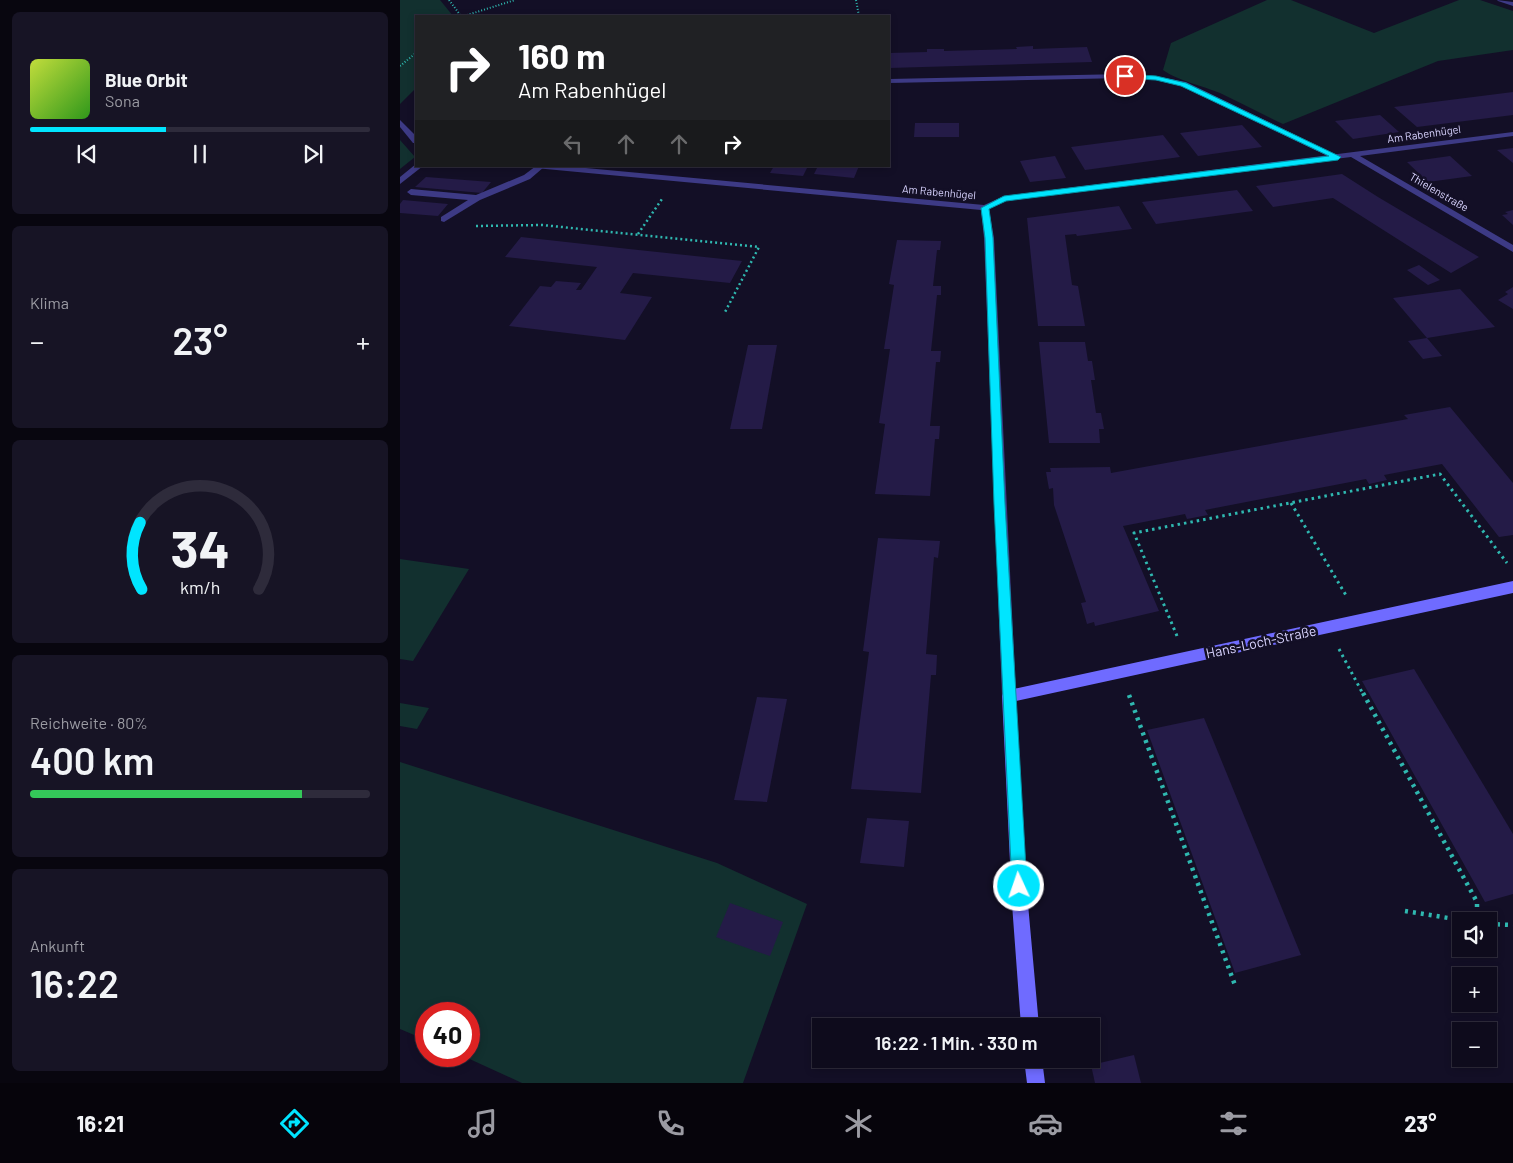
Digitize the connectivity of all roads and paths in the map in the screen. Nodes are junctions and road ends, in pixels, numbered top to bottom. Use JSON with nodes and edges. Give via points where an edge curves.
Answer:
{"nodes":[{"id":1,"x":449,"y":0,"type":"edge"},
{"id":2,"x":515,"y":0,"type":"edge"},
{"id":3,"x":856,"y":0,"type":"edge"},
{"id":4,"x":1500,"y":0,"type":"edge"},
{"id":5,"x":1513,"y":4,"type":"edge"},
{"id":6,"x":462,"y":15,"type":"edge"},
{"id":7,"x":466,"y":15,"type":"edge"},
{"id":8,"x":859,"y":15,"type":"edge"},
{"id":9,"x":415,"y":54,"type":"edge"},
{"id":10,"x":400,"y":66,"type":"edge"},
{"id":11,"x":890,"y":82,"type":"edge"},
{"id":12,"x":400,"y":122,"type":"edge"},
{"id":13,"x":1513,"y":134,"type":"edge"},
{"id":14,"x":415,"y":140,"type":"edge"},
{"id":15,"x":1354,"y":155,"type":"junction"},
{"id":16,"x":1338,"y":157,"type":"junction"},
{"id":17,"x":417,"y":167,"type":"edge"},
{"id":18,"x":540,"y":167,"type":"edge"},
{"id":19,"x":400,"y":181,"type":"edge"},
{"id":20,"x":411,"y":192,"type":"dead end"},
{"id":21,"x":477,"y":198,"type":"junction"},
{"id":22,"x":663,"y":198,"type":"dead end"},
{"id":23,"x":985,"y":208,"type":"junction"},
{"id":24,"x":444,"y":219,"type":"joint"},
{"id":25,"x":638,"y":234,"type":"junction"},
{"id":26,"x":1513,"y":248,"type":"edge"},
{"id":27,"x":724,"y":314,"type":"dead end"},
{"id":28,"x":1290,"y":503,"type":"junction"},
{"id":29,"x":1500,"y":554,"type":"dead end"},
{"id":30,"x":1332,"y":571,"type":"dead end"},
{"id":31,"x":1513,"y":587,"type":"edge"},
{"id":32,"x":1174,"y":628,"type":"dead end"},
{"id":33,"x":1341,"y":652,"type":"dead end"},
{"id":34,"x":1009,"y":696,"type":"junction"},
{"id":35,"x":1130,"y":699,"type":"dead end"},
{"id":36,"x":1405,"y":911,"type":"dead end"},
{"id":37,"x":1477,"y":912,"type":"edge"},
{"id":38,"x":1452,"y":919,"type":"edge"},
{"id":39,"x":1497,"y":924,"type":"edge"},
{"id":40,"x":1513,"y":925,"type":"edge"},
{"id":41,"x":1236,"y":988,"type":"dead end"},
{"id":42,"x":1029,"y":1018,"type":"edge"},
{"id":43,"x":1034,"y":1068,"type":"edge"},
{"id":44,"x":1036,"y":1083,"type":"edge"}],
"edges":[{"from":1,"to":6,"type":"path"},
{"from":2,"to":7,"type":"path"},
{"from":3,"to":8,"type":"path"},
{"from":4,"to":5,"type":"street"},
{"from":9,"to":10,"type":"path"},
{"from":11,"to":16,"type":"street","via":[[1156,78],[1183,84]]},
{"from":12,"to":14,"type":"street"},
{"from":13,"to":15,"type":"street","name":"Am Rabenhügel"},
{"from":15,"to":16,"type":"street","name":"Am Rabenhügel"},
{"from":15,"to":26,"type":"street","name":"Thielenstraße"},
{"from":16,"to":23,"type":"street","name":"Am Rabenhügel","via":[[1004,199]]},
{"from":17,"to":19,"type":"street"},
{"from":18,"to":21,"type":"street","via":[[527,177]]},
{"from":18,"to":23,"type":"street","name":"Am Rabenhügel"},
{"from":20,"to":21,"type":"street"},
{"from":21,"to":24,"type":"street"},
{"from":22,"to":25,"type":"path"},
{"from":23,"to":34,"type":"street","via":[[989,238]]},
{"from":24,"to":25,"type":"path","via":[[465,225],[542,225]]},
{"from":25,"to":27,"type":"path","via":[[759,247]]},
{"from":28,"to":29,"type":"path","via":[[1440,474]]},
{"from":28,"to":30,"type":"path"},
{"from":28,"to":32,"type":"path","via":[[1134,533]]},
{"from":31,"to":34,"type":"street","name":"Hans-Loch-Straße"},
{"from":33,"to":37,"type":"path","via":[[1477,902]]},
{"from":34,"to":42,"type":"street"},
{"from":35,"to":41,"type":"path"},
{"from":36,"to":38,"type":"path"},
{"from":39,"to":40,"type":"path"},
{"from":43,"to":44,"type":"street"}]}
